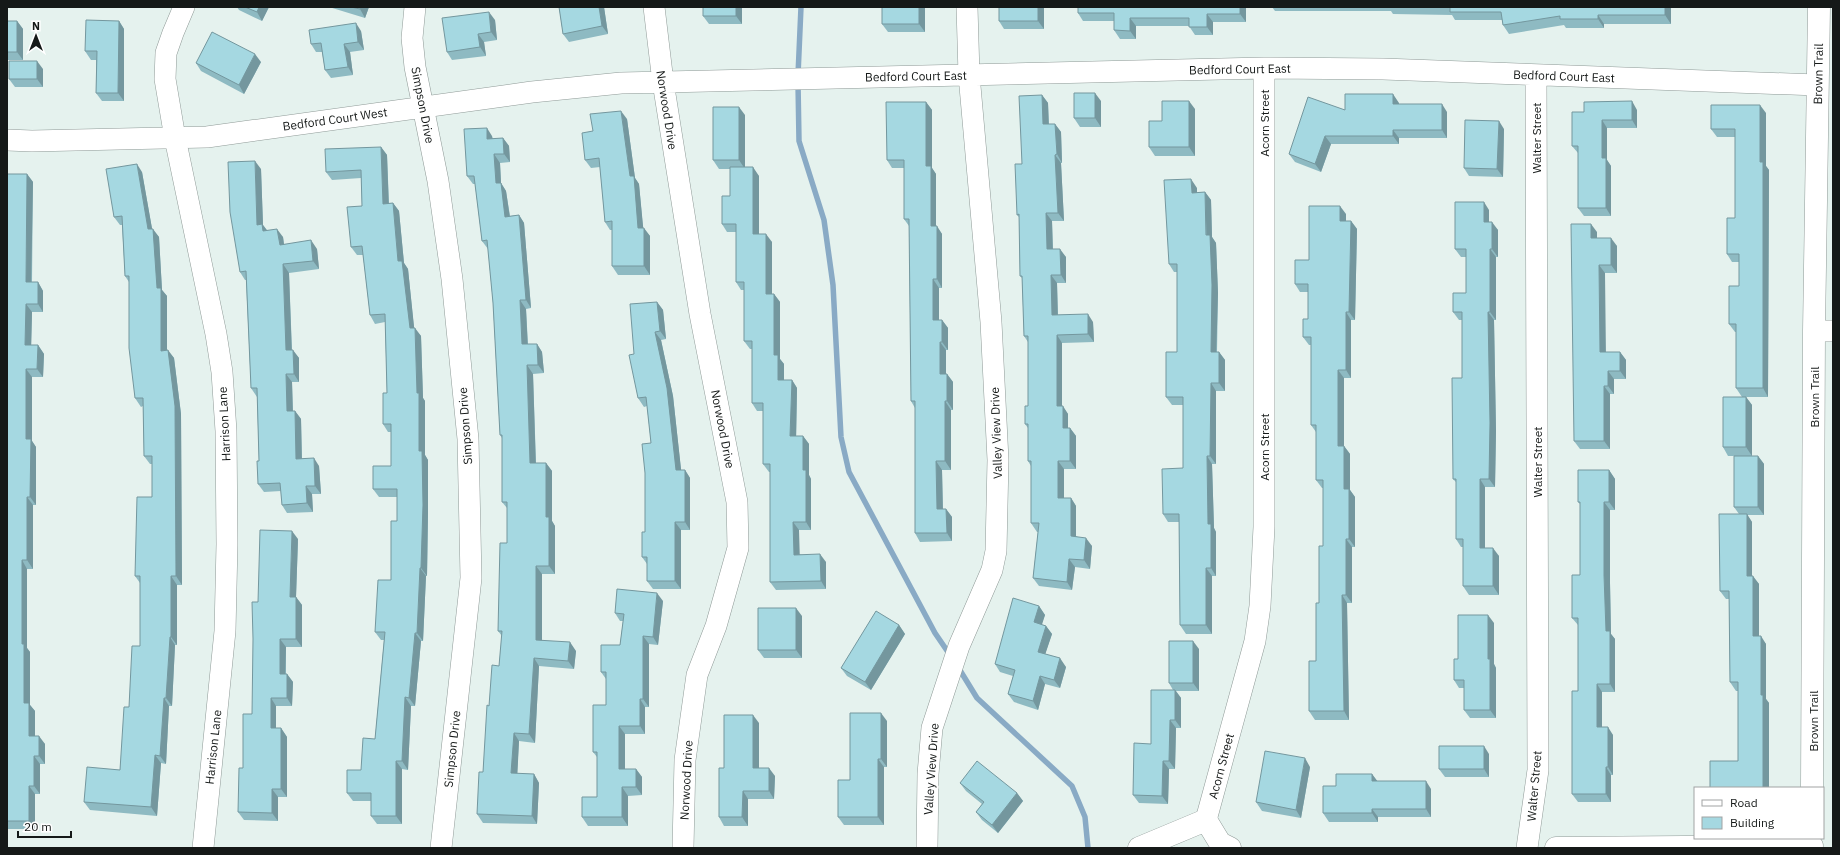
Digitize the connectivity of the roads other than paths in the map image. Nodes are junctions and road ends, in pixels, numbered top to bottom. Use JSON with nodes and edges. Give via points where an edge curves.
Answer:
{"nodes":[{"id":1,"x":184,"y":7,"type":"edge"},
{"id":2,"x":415,"y":7,"type":"edge"},
{"id":3,"x":654,"y":7,"type":"edge"},
{"id":4,"x":967,"y":7,"type":"edge"},
{"id":5,"x":1819,"y":7,"type":"edge"},
{"id":6,"x":1264,"y":68,"type":"junction"},
{"id":7,"x":969,"y":75,"type":"junction"},
{"id":8,"x":1536,"y":75,"type":"junction"},
{"id":9,"x":663,"y":82,"type":"junction"},
{"id":10,"x":1818,"y":85,"type":"junction"},
{"id":11,"x":422,"y":107,"type":"junction"},
{"id":12,"x":175,"y":138,"type":"junction"},
{"id":13,"x":7,"y":140,"type":"edge"},
{"id":14,"x":1824,"y":331,"type":"edge"},
{"id":15,"x":1812,"y":787,"type":"edge"},
{"id":16,"x":1206,"y":820,"type":"junction"},
{"id":17,"x":1812,"y":844,"type":"edge"},
{"id":18,"x":203,"y":848,"type":"edge"},
{"id":19,"x":441,"y":848,"type":"edge"},
{"id":20,"x":683,"y":848,"type":"edge"},
{"id":21,"x":927,"y":848,"type":"edge"},
{"id":22,"x":1139,"y":848,"type":"edge"},
{"id":23,"x":1230,"y":848,"type":"edge"},
{"id":24,"x":1527,"y":848,"type":"edge"},
{"id":25,"x":1556,"y":848,"type":"edge"}],
"edges":[{"from":1,"to":12,"type":"street","name":"Harrison Lane","via":[[166,53],[165,79]]},
{"from":2,"to":11,"type":"street","name":"Simpson Drive","via":[[412,38]]},
{"from":3,"to":9,"type":"street","name":"Norwood Drive"},
{"from":4,"to":7,"type":"street","name":"Valley View Drive"},
{"from":5,"to":10,"type":"street","name":"Brown Trail"},
{"from":6,"to":7,"type":"street","name":"Bedford Court East"},
{"from":6,"to":8,"type":"street","name":"Bedford Court East","via":[[1383,69]]},
{"from":6,"to":16,"type":"street","name":"Acorn Street","via":[[1264,527],[1260,606],[1255,641]]},
{"from":7,"to":9,"type":"street","name":"Bedford Court East"},
{"from":7,"to":21,"type":"street","name":"Valley View Drive","via":[[991,322],[998,460],[996,551],[992,570],[959,646],[932,728],[928,774]]},
{"from":8,"to":10,"type":"street","name":"Bedford Court East"},
{"from":8,"to":24,"type":"street","name":"Walter Street","via":[[1538,770]]},
{"from":9,"to":11,"type":"street","name":"Bedford Court West","via":[[621,83],[532,92]]},
{"from":9,"to":20,"type":"street","name":"Norwood Drive","via":[[700,314],[737,502],[738,548],[695,690],[685,760]]},
{"from":10,"to":14,"type":"street","name":"Brown Trail"},
{"from":11,"to":12,"type":"street","name":"Bedford Court West","via":[[207,137]]},
{"from":11,"to":19,"type":"street","name":"Simpson Drive","via":[[438,181],[452,279],[468,439],[471,578]]},
{"from":12,"to":13,"type":"street","name":"Bedford Court West"},
{"from":12,"to":18,"type":"street","name":"Harrison Lane","via":[[216,334],[222,372],[226,431],[227,544],[224,631]]},
{"from":14,"to":15,"type":"street","name":"Brown Trail"},
{"from":16,"to":22,"type":"street"},
{"from":16,"to":23,"type":"street","via":[[1220,843]]},
{"from":17,"to":25,"type":"street"}]}
